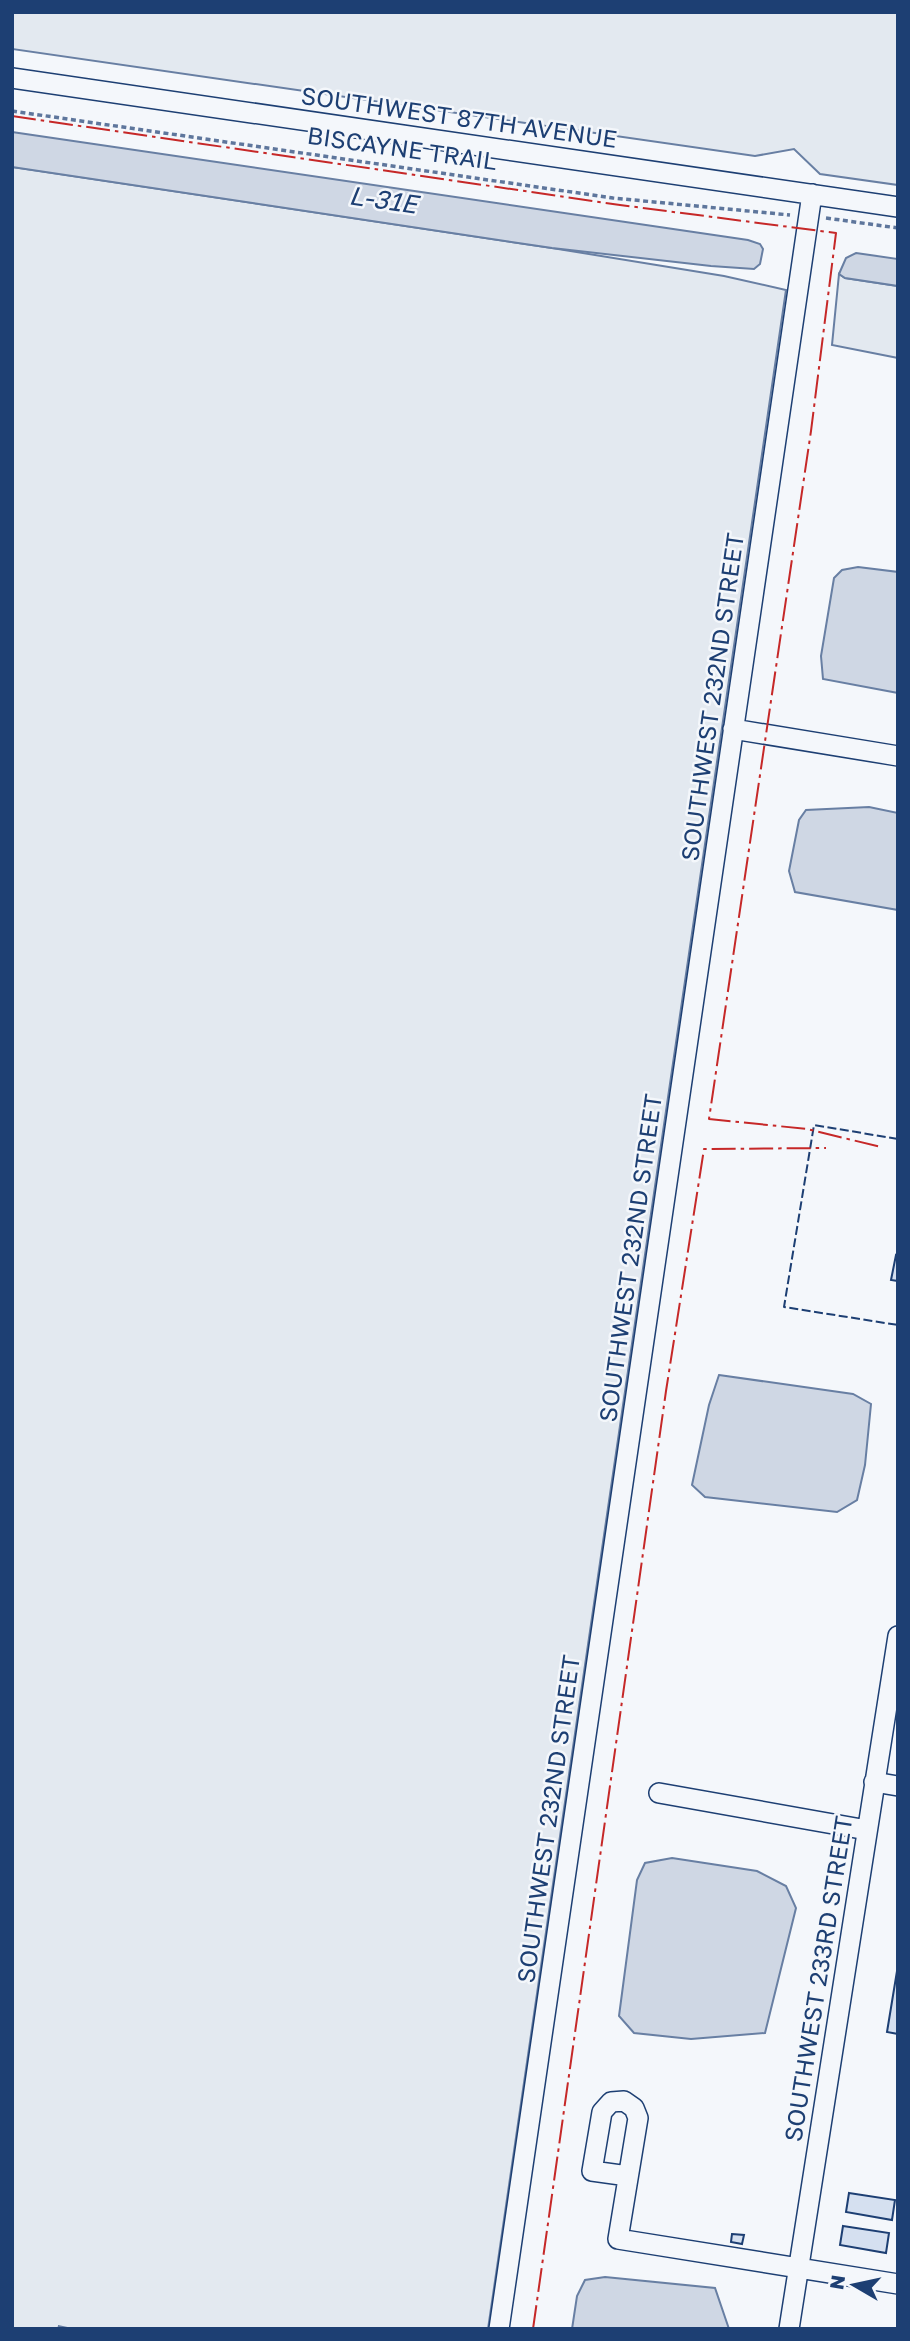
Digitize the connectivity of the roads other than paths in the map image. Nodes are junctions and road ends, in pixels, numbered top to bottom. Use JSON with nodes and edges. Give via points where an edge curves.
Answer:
{"nodes":[{"id":1,"x":12,"y":78,"type":"edge"},
{"id":2,"x":812,"y":194,"type":"junction"},
{"id":3,"x":898,"y":207,"type":"edge"},
{"id":4,"x":733,"y":730,"type":"junction"},
{"id":5,"x":898,"y":756,"type":"edge"},
{"id":6,"x":898,"y":1636,"type":"edge"},
{"id":7,"x":874,"y":1782,"type":"junction"},
{"id":8,"x":898,"y":1786,"type":"edge"},
{"id":9,"x":659,"y":1793,"type":"dead end"},
{"id":10,"x":867,"y":1830,"type":"junction"},
{"id":11,"x":628,"y":2176,"type":"dead end"},
{"id":12,"x":799,"y":2269,"type":"junction"},
{"id":13,"x":898,"y":2284,"type":"edge"},
{"id":14,"x":499,"y":2329,"type":"edge"},
{"id":15,"x":789,"y":2329,"type":"edge"}],
"edges":[{"from":1,"to":2,"type":"street","name":"SOUTHWEST 87TH AVENUE"},
{"from":2,"to":3,"type":"street","name":"SOUTHWEST 87TH AVENUE"},
{"from":2,"to":4,"type":"street","name":"SOUTHWEST 232ND STREET"},
{"from":4,"to":5,"type":"street"},
{"from":4,"to":14,"type":"street","name":"SOUTHWEST 232ND STREET"},
{"from":6,"to":7,"type":"street","name":"SOUTHWEST 233RD STREET"},
{"from":7,"to":8,"type":"street"},
{"from":7,"to":10,"type":"street","name":"SOUTHWEST 233RD STREET"},
{"from":9,"to":10,"type":"street"},
{"from":10,"to":12,"type":"street","name":"SOUTHWEST 233RD STREET"},
{"from":11,"to":12,"type":"street","via":[[618,2239]]},
{"from":12,"to":13,"type":"street"},
{"from":12,"to":15,"type":"street","name":"SOUTHWEST 233RD STREET"}]}
